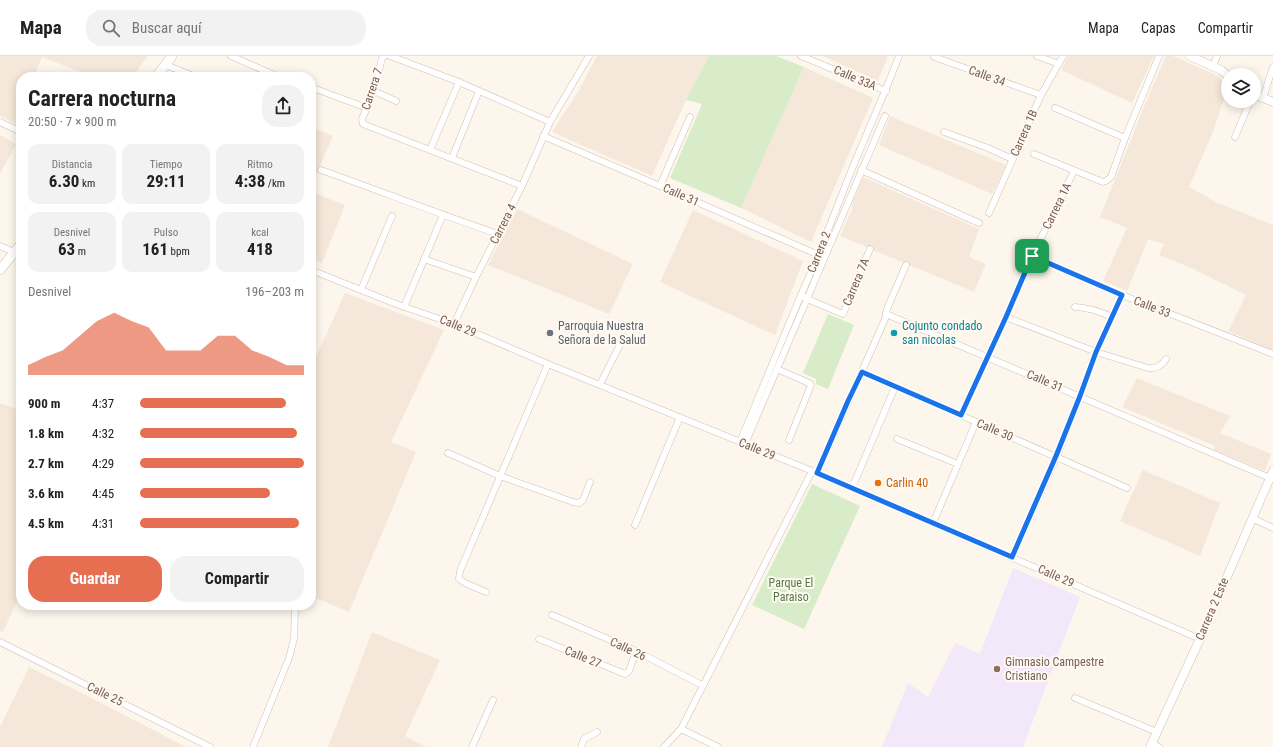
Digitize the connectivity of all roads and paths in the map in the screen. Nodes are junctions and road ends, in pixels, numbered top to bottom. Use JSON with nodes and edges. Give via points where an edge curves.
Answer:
{"nodes":[{"id":1,"x":172,"y":56,"type":"edge"},
{"id":2,"x":231,"y":56,"type":"edge"},
{"id":3,"x":385,"y":56,"type":"edge"},
{"id":4,"x":390,"y":56,"type":"edge"},
{"id":5,"x":589,"y":56,"type":"edge"},
{"id":6,"x":801,"y":56,"type":"edge"},
{"id":7,"x":899,"y":56,"type":"edge"},
{"id":8,"x":1037,"y":56,"type":"edge"},
{"id":9,"x":1063,"y":56,"type":"edge"},
{"id":10,"x":1159,"y":56,"type":"edge"},
{"id":11,"x":1190,"y":56,"type":"edge"},
{"id":12,"x":1217,"y":56,"type":"edge"},
{"id":13,"x":934,"y":57,"type":"dead end"},
{"id":14,"x":166,"y":64,"type":"junction"},
{"id":15,"x":1059,"y":64,"type":"junction"},
{"id":16,"x":1213,"y":66,"type":"junction"},
{"id":17,"x":1273,"y":67,"type":"edge"},
{"id":18,"x":1221,"y":70,"type":"edge"},
{"id":19,"x":160,"y":72,"type":"edge"},
{"id":20,"x":184,"y":72,"type":"edge"},
{"id":21,"x":267,"y":72,"type":"edge"},
{"id":22,"x":459,"y":82,"type":"junction"},
{"id":23,"x":316,"y":89,"type":"edge"},
{"id":24,"x":374,"y":91,"type":"junction"},
{"id":25,"x":479,"y":91,"type":"junction"},
{"id":26,"x":886,"y":91,"type":"junction"},
{"id":27,"x":1041,"y":95,"type":"junction"},
{"id":28,"x":1263,"y":98,"type":"joint"},
{"id":29,"x":396,"y":101,"type":"dead end"},
{"id":30,"x":1273,"y":102,"type":"edge"},
{"id":31,"x":367,"y":108,"type":"junction"},
{"id":32,"x":1055,"y":108,"type":"dead end"},
{"id":33,"x":1247,"y":108,"type":"edge"},
{"id":34,"x":885,"y":116,"type":"dead end"},
{"id":35,"x":690,"y":117,"type":"dead end"},
{"id":36,"x":0,"y":122,"type":"edge"},
{"id":37,"x":550,"y":122,"type":"junction"},
{"id":38,"x":16,"y":130,"type":"edge"},
{"id":39,"x":944,"y":132,"type":"dead end"},
{"id":40,"x":543,"y":136,"type":"junction"},
{"id":41,"x":1235,"y":137,"type":"dead end"},
{"id":42,"x":1125,"y":138,"type":"junction"},
{"id":43,"x":430,"y":150,"type":"junction"},
{"id":44,"x":1034,"y":154,"type":"dead end"},
{"id":45,"x":452,"y":158,"type":"junction"},
{"id":46,"x":1012,"y":159,"type":"junction"},
{"id":47,"x":321,"y":170,"type":"dead end"},
{"id":48,"x":861,"y":170,"type":"junction"},
{"id":49,"x":1074,"y":171,"type":"junction"},
{"id":50,"x":522,"y":186,"type":"junction"},
{"id":51,"x":660,"y":186,"type":"junction"},
{"id":52,"x":841,"y":197,"type":"junction"},
{"id":53,"x":848,"y":200,"type":"junction"},
{"id":54,"x":989,"y":213,"type":"dead end"},
{"id":55,"x":443,"y":215,"type":"junction"},
{"id":56,"x":392,"y":216,"type":"dead end"},
{"id":57,"x":979,"y":223,"type":"dead end"},
{"id":58,"x":498,"y":234,"type":"junction"},
{"id":59,"x":0,"y":246,"type":"edge"},
{"id":60,"x":870,"y":249,"type":"dead end"},
{"id":61,"x":16,"y":250,"type":"edge"},
{"id":62,"x":14,"y":252,"type":"junction"},
{"id":63,"x":822,"y":256,"type":"junction"},
{"id":64,"x":1032,"y":256,"type":"junction"},
{"id":65,"x":424,"y":259,"type":"junction"},
{"id":66,"x":906,"y":265,"type":"dead end"},
{"id":67,"x":0,"y":270,"type":"edge"},
{"id":68,"x":316,"y":272,"type":"edge"},
{"id":69,"x":476,"y":278,"type":"junction"},
{"id":70,"x":361,"y":290,"type":"junction"},
{"id":71,"x":801,"y":295,"type":"junction"},
{"id":72,"x":1122,"y":295,"type":"junction"},
{"id":73,"x":807,"y":299,"type":"junction"},
{"id":74,"x":404,"y":306,"type":"junction"},
{"id":75,"x":1075,"y":307,"type":"dead end"},
{"id":76,"x":886,"y":314,"type":"junction"},
{"id":77,"x":1006,"y":317,"type":"junction"},
{"id":78,"x":1112,"y":317,"type":"junction"},
{"id":79,"x":454,"y":324,"type":"junction"},
{"id":80,"x":624,"y":337,"type":"dead end"},
{"id":81,"x":1096,"y":352,"type":"junction"},
{"id":82,"x":1273,"y":354,"type":"edge"},
{"id":83,"x":988,"y":357,"type":"junction"},
{"id":84,"x":1166,"y":359,"type":"dead end"},
{"id":85,"x":548,"y":364,"type":"junction"},
{"id":86,"x":777,"y":369,"type":"junction"},
{"id":87,"x":862,"y":372,"type":"junction"},
{"id":88,"x":600,"y":384,"type":"junction"},
{"id":89,"x":895,"y":387,"type":"junction"},
{"id":90,"x":1080,"y":396,"type":"junction"},
{"id":91,"x":961,"y":415,"type":"junction"},
{"id":92,"x":680,"y":417,"type":"junction"},
{"id":93,"x":976,"y":422,"type":"junction"},
{"id":94,"x":897,"y":439,"type":"dead end"},
{"id":95,"x":789,"y":440,"type":"dead end"},
{"id":96,"x":742,"y":443,"type":"junction"},
{"id":97,"x":448,"y":453,"type":"dead end"},
{"id":98,"x":1056,"y":456,"type":"junction"},
{"id":99,"x":958,"y":464,"type":"junction"},
{"id":100,"x":814,"y":472,"type":"junction"},
{"id":101,"x":1272,"y":474,"type":"edge"},
{"id":102,"x":500,"y":476,"type":"junction"},
{"id":103,"x":590,"y":482,"type":"dead end"},
{"id":104,"x":852,"y":488,"type":"junction"},
{"id":105,"x":1127,"y":488,"type":"dead end"},
{"id":106,"x":1252,"y":518,"type":"junction"},
{"id":107,"x":933,"y":523,"type":"junction"},
{"id":108,"x":635,"y":525,"type":"dead end"},
{"id":109,"x":1273,"y":528,"type":"edge"},
{"id":110,"x":1012,"y":557,"type":"junction"},
{"id":111,"x":486,"y":592,"type":"dead end"},
{"id":112,"x":295,"y":610,"type":"dead end"},
{"id":113,"x":552,"y":615,"type":"dead end"},
{"id":114,"x":539,"y":639,"type":"dead end"},
{"id":115,"x":1200,"y":639,"type":"junction"},
{"id":116,"x":0,"y":642,"type":"edge"},
{"id":117,"x":636,"y":652,"type":"junction"},
{"id":118,"x":702,"y":685,"type":"junction"},
{"id":119,"x":1075,"y":698,"type":"dead end"},
{"id":120,"x":493,"y":700,"type":"dead end"},
{"id":121,"x":681,"y":729,"type":"junction"},
{"id":122,"x":597,"y":732,"type":"dead end"},
{"id":123,"x":1157,"y":732,"type":"junction"},
{"id":124,"x":1154,"y":746,"type":"edge"},
{"id":125,"x":210,"y":747,"type":"edge"},
{"id":126,"x":253,"y":747,"type":"edge"},
{"id":127,"x":472,"y":747,"type":"edge"},
{"id":128,"x":581,"y":747,"type":"edge"},
{"id":129,"x":664,"y":747,"type":"edge"},
{"id":130,"x":718,"y":747,"type":"edge"}],
"edges":[{"from":1,"to":14,"type":"main road"},
{"from":2,"to":21,"type":"street"},
{"from":3,"to":24,"type":"street","name":"Carrera 7","via":[[382,58]]},
{"from":4,"to":22,"type":"street"},
{"from":5,"to":37,"type":"street","name":"Carrera 4"},
{"from":6,"to":26,"type":"street","name":"Calle 33A"},
{"from":7,"to":26,"type":"street","name":"Carrera 2"},
{"from":8,"to":15,"type":"street"},
{"from":9,"to":15,"type":"street","name":"Carrera 1B"},
{"from":10,"to":42,"type":"street"},
{"from":11,"to":16,"type":"street"},
{"from":12,"to":16,"type":"street"},
{"from":13,"to":27,"type":"street","name":"Calle 34"},
{"from":14,"to":19,"type":"main road"},
{"from":14,"to":20,"type":"street"},
{"from":15,"to":27,"type":"street","name":"Carrera 1B"},
{"from":16,"to":18,"type":"street"},
{"from":17,"to":28,"type":"street"},
{"from":22,"to":25,"type":"street"},
{"from":22,"to":43,"type":"street"},
{"from":23,"to":31,"type":"street"},
{"from":24,"to":29,"type":"street"},
{"from":24,"to":31,"type":"street","name":"Carrera 7"},
{"from":25,"to":37,"type":"street"},
{"from":25,"to":45,"type":"street"},
{"from":26,"to":52,"type":"street","name":"Carrera 2"},
{"from":27,"to":46,"type":"street","name":"Carrera 1B"},
{"from":28,"to":30,"type":"street"},
{"from":31,"to":43,"type":"street","name":"Carrera 7","via":[[362,123]]},
{"from":32,"to":42,"type":"street"},
{"from":33,"to":41,"type":"street"},
{"from":34,"to":48,"type":"street"},
{"from":35,"to":51,"type":"street"},
{"from":36,"to":38,"type":"street"},
{"from":37,"to":40,"type":"street","name":"Carrera 4"},
{"from":39,"to":46,"type":"street"},
{"from":40,"to":50,"type":"street","name":"Carrera 4"},
{"from":40,"to":51,"type":"street","name":"Calle 31"},
{"from":42,"to":49,"type":"street","via":[[1110,177],[1106,181]]},
{"from":43,"to":45,"type":"street"},
{"from":44,"to":49,"type":"street"},
{"from":45,"to":50,"type":"street"},
{"from":46,"to":54,"type":"street","name":"Carrera 1B"},
{"from":47,"to":55,"type":"street"},
{"from":48,"to":53,"type":"street"},
{"from":48,"to":57,"type":"street"},
{"from":49,"to":64,"type":"street","name":"Carrera 1A"},
{"from":50,"to":58,"type":"street","name":"Carrera 4"},
{"from":51,"to":63,"type":"street","name":"Calle 31"},
{"from":52,"to":53,"type":"street"},
{"from":52,"to":63,"type":"street","name":"Carrera 2"},
{"from":53,"to":63,"type":"street"},
{"from":55,"to":58,"type":"street"},
{"from":55,"to":65,"type":"street"},
{"from":56,"to":70,"type":"street"},
{"from":58,"to":69,"type":"street","name":"Carrera 4"},
{"from":59,"to":62,"type":"street"},
{"from":60,"to":73,"type":"street","name":"Carrera 7A","via":[[843,314]]},
{"from":61,"to":62,"type":"main road"},
{"from":62,"to":67,"type":"main road"},
{"from":63,"to":71,"type":"street","name":"Carrera 2"},
{"from":63,"to":73,"type":"street"},
{"from":64,"to":72,"type":"street","name":"Calle 33"},
{"from":64,"to":77,"type":"street","name":"Carrera 1A"},
{"from":65,"to":69,"type":"street"},
{"from":65,"to":74,"type":"street"},
{"from":66,"to":76,"type":"street"},
{"from":68,"to":70,"type":"street","name":"Calle 29"},
{"from":69,"to":79,"type":"street","name":"Carrera 4"},
{"from":70,"to":74,"type":"street","name":"Calle 29"},
{"from":71,"to":73,"type":"street"},
{"from":71,"to":96,"type":"street","name":"Carrera 2"},
{"from":72,"to":78,"type":"street"},
{"from":72,"to":82,"type":"street","name":"Calle 33"},
{"from":73,"to":86,"type":"street"},
{"from":74,"to":79,"type":"street","name":"Calle 29"},
{"from":75,"to":78,"type":"street","via":[[1098,310]]},
{"from":76,"to":83,"type":"street","name":"Calle 31"},
{"from":76,"to":87,"type":"street"},
{"from":77,"to":81,"type":"street"},
{"from":77,"to":83,"type":"street","name":"Carrera 1A"},
{"from":78,"to":81,"type":"street"},
{"from":79,"to":85,"type":"street","name":"Calle 29"},
{"from":80,"to":88,"type":"street"},
{"from":81,"to":84,"type":"street","via":[[1148,368],[1160,367]]},
{"from":81,"to":90,"type":"street"},
{"from":83,"to":90,"type":"street","name":"Calle 31"},
{"from":83,"to":91,"type":"street","name":"Carrera 1A"},
{"from":85,"to":88,"type":"street","name":"Calle 29"},
{"from":85,"to":102,"type":"street"},
{"from":86,"to":95,"type":"street","via":[[811,385]]},
{"from":86,"to":96,"type":"street"},
{"from":87,"to":89,"type":"street","name":"Calle 30"},
{"from":87,"to":100,"type":"street"},
{"from":88,"to":92,"type":"street","name":"Calle 29"},
{"from":89,"to":91,"type":"street","name":"Calle 30"},
{"from":89,"to":104,"type":"street"},
{"from":90,"to":98,"type":"street"},
{"from":90,"to":101,"type":"street","name":"Calle 31"},
{"from":91,"to":93,"type":"street","name":"Calle 30"},
{"from":92,"to":96,"type":"street","name":"Calle 29"},
{"from":92,"to":108,"type":"street"},
{"from":93,"to":98,"type":"street","name":"Calle 30"},
{"from":93,"to":99,"type":"street"},
{"from":94,"to":99,"type":"street"},
{"from":96,"to":100,"type":"street","name":"Calle 29"},
{"from":97,"to":102,"type":"street"},
{"from":98,"to":105,"type":"street","name":"Calle 30"},
{"from":98,"to":110,"type":"street"},
{"from":99,"to":107,"type":"street"},
{"from":100,"to":104,"type":"street","name":"Calle 29"},
{"from":100,"to":118,"type":"street"},
{"from":101,"to":106,"type":"street","name":"Carrera 2 Este"},
{"from":102,"to":103,"type":"street","via":[[579,503],[583,500]]},
{"from":102,"to":111,"type":"street","via":[[460,572],[459,580]]},
{"from":104,"to":107,"type":"street","name":"Calle 29"},
{"from":106,"to":109,"type":"street"},
{"from":106,"to":115,"type":"street","name":"Carrera 2 Este"},
{"from":107,"to":110,"type":"street","name":"Calle 29"},
{"from":110,"to":115,"type":"street","name":"Calle 29"},
{"from":112,"to":126,"type":"street","via":[[294,640],[289,658]]},
{"from":113,"to":117,"type":"street","name":"Calle 26"},
{"from":114,"to":117,"type":"street","name":"Calle 27","via":[[625,674]]},
{"from":115,"to":123,"type":"street","name":"Carrera 2 Este"},
{"from":116,"to":125,"type":"street","name":"Calle 25"},
{"from":117,"to":118,"type":"street","name":"Calle 26"},
{"from":118,"to":121,"type":"street"},
{"from":119,"to":123,"type":"street"},
{"from":120,"to":127,"type":"street"},
{"from":121,"to":129,"type":"street"},
{"from":121,"to":130,"type":"street"},
{"from":122,"to":128,"type":"street","via":[[584,739]]},
{"from":123,"to":124,"type":"street","name":"Carrera 2 Este"}]}
